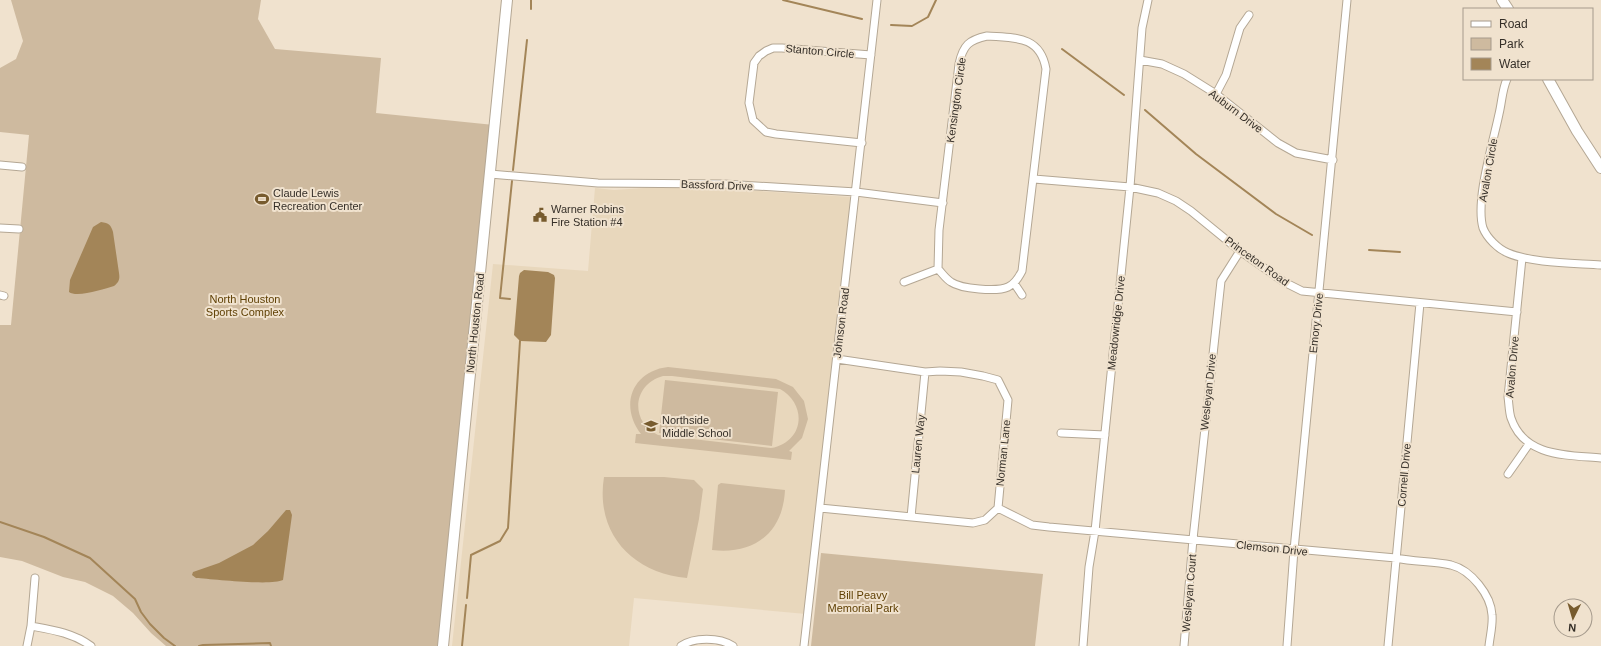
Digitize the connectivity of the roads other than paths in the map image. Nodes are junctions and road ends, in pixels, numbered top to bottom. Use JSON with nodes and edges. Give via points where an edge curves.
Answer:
{"nodes":[{"id":1,"x":507,"y":0,"type":"edge"},
{"id":2,"x":877,"y":0,"type":"edge"},
{"id":3,"x":1148,"y":0,"type":"edge"},
{"id":4,"x":1347,"y":0,"type":"edge"},
{"id":5,"x":1249,"y":15,"type":"dead end"},
{"id":6,"x":871,"y":55,"type":"junction"},
{"id":7,"x":1140,"y":60,"type":"junction"},
{"id":8,"x":1506,"y":80,"type":"edge"},
{"id":9,"x":1549,"y":80,"type":"edge"},
{"id":10,"x":1216,"y":94,"type":"junction"},
{"id":11,"x":862,"y":143,"type":"junction"},
{"id":12,"x":1333,"y":160,"type":"junction"},
{"id":13,"x":0,"y":165,"type":"edge"},
{"id":14,"x":22,"y":167,"type":"dead end"},
{"id":15,"x":1601,"y":168,"type":"edge"},
{"id":16,"x":490,"y":174,"type":"junction"},
{"id":17,"x":1034,"y":179,"type":"junction"},
{"id":18,"x":1130,"y":186,"type":"junction"},
{"id":19,"x":856,"y":192,"type":"junction"},
{"id":20,"x":943,"y":203,"type":"junction"},
{"id":21,"x":0,"y":228,"type":"edge"},
{"id":22,"x":19,"y":229,"type":"dead end"},
{"id":23,"x":1240,"y":250,"type":"junction"},
{"id":24,"x":1522,"y":258,"type":"junction"},
{"id":25,"x":1601,"y":265,"type":"edge"},
{"id":26,"x":938,"y":269,"type":"junction"},
{"id":27,"x":904,"y":282,"type":"dead end"},
{"id":28,"x":1014,"y":283,"type":"junction"},
{"id":29,"x":1319,"y":293,"type":"junction"},
{"id":30,"x":1022,"y":295,"type":"dead end"},
{"id":31,"x":1420,"y":303,"type":"junction"},
{"id":32,"x":1517,"y":312,"type":"junction"},
{"id":33,"x":837,"y":359,"type":"junction"},
{"id":34,"x":925,"y":372,"type":"junction"},
{"id":35,"x":1061,"y":433,"type":"dead end"},
{"id":36,"x":1105,"y":435,"type":"junction"},
{"id":37,"x":1529,"y":444,"type":"junction"},
{"id":38,"x":1601,"y":458,"type":"edge"},
{"id":39,"x":1508,"y":474,"type":"dead end"},
{"id":40,"x":820,"y":508,"type":"junction"},
{"id":41,"x":998,"y":508,"type":"junction"},
{"id":42,"x":911,"y":516,"type":"junction"},
{"id":43,"x":1095,"y":531,"type":"junction"},
{"id":44,"x":1193,"y":539,"type":"junction"},
{"id":45,"x":1294,"y":550,"type":"junction"},
{"id":46,"x":1396,"y":558,"type":"junction"},
{"id":47,"x":35,"y":578,"type":"dead end"},
{"id":48,"x":31,"y":626,"type":"junction"},
{"id":49,"x":27,"y":646,"type":"edge"},
{"id":50,"x":91,"y":646,"type":"edge"},
{"id":51,"x":443,"y":646,"type":"edge"},
{"id":52,"x":681,"y":646,"type":"edge"},
{"id":53,"x":733,"y":646,"type":"edge"},
{"id":54,"x":804,"y":646,"type":"edge"},
{"id":55,"x":1083,"y":646,"type":"edge"},
{"id":56,"x":1184,"y":646,"type":"edge"},
{"id":57,"x":1287,"y":646,"type":"edge"},
{"id":58,"x":1388,"y":646,"type":"edge"},
{"id":59,"x":1491,"y":646,"type":"edge"}],
"edges":[{"from":1,"to":16,"type":"street","name":"North Houston Road"},
{"from":2,"to":6,"type":"street","name":"Johnson Road"},
{"from":3,"to":7,"type":"street","name":"Meadowridge Drive","via":[[1142,28]]},
{"from":4,"to":12,"type":"street","name":"Emory Drive"},
{"from":5,"to":10,"type":"street","via":[[1240,28],[1226,75]]},
{"from":6,"to":11,"type":"street","name":"Johnson Road"},
{"from":6,"to":11,"type":"street","name":"Stanton Circle","via":[[773,48],[759,56],[754,63],[749,103],[753,120],[766,132]]},
{"from":7,"to":10,"type":"street","name":"Auburn Drive","via":[[1162,64]]},
{"from":7,"to":18,"type":"street","name":"Meadowridge Drive"},
{"from":8,"to":24,"type":"street","name":"Avalon Circle","via":[[1484,183],[1481,210],[1483,228],[1493,243],[1507,253]]},
{"from":9,"to":15,"type":"street"},
{"from":10,"to":12,"type":"street","name":"Auburn Drive","via":[[1296,153]]},
{"from":11,"to":19,"type":"street","name":"Johnson Road"},
{"from":12,"to":29,"type":"street","name":"Emory Drive"},
{"from":13,"to":14,"type":"street"},
{"from":16,"to":19,"type":"street","name":"Bassford Drive","via":[[598,183],[724,184]]},
{"from":16,"to":51,"type":"street","name":"North Houston Road"},
{"from":17,"to":18,"type":"street","name":"Princeton Road"},
{"from":17,"to":20,"type":"street","name":"Kensington Circle","via":[[1046,68],[1044,59],[1039,49],[1022,39],[987,36],[974,39],[961,52]]},
{"from":17,"to":28,"type":"street","name":"Kensington Circle","via":[[1024,261],[1022,271]]},
{"from":18,"to":23,"type":"street","name":"Princeton Road","via":[[1158,193],[1176,201]]},
{"from":18,"to":36,"type":"street","name":"Meadowridge Drive"},
{"from":19,"to":20,"type":"street","name":"Bassford Drive"},
{"from":19,"to":33,"type":"street","name":"Johnson Road"},
{"from":20,"to":26,"type":"street","name":"Kensington Circle"},
{"from":21,"to":22,"type":"street"},
{"from":23,"to":29,"type":"street","name":"Princeton Road","via":[[1284,282],[1302,291]]},
{"from":23,"to":44,"type":"street","name":"Wesleyan Drive","via":[[1221,281]]},
{"from":24,"to":25,"type":"street","name":"Avalon Circle"},
{"from":24,"to":32,"type":"street","name":"Avalon Drive"},
{"from":26,"to":27,"type":"street"},
{"from":26,"to":28,"type":"street","via":[[950,282],[958,286],[994,290]]},
{"from":28,"to":30,"type":"street"},
{"from":29,"to":31,"type":"street","name":"Princeton Road"},
{"from":29,"to":45,"type":"street","name":"Emory Drive"},
{"from":31,"to":32,"type":"street","name":"Princeton Road"},
{"from":31,"to":46,"type":"street","name":"Cornell Drive"},
{"from":32,"to":37,"type":"street","name":"Avalon Drive","via":[[1508,396],[1511,418]]},
{"from":33,"to":34,"type":"street","name":"Norman Lane"},
{"from":33,"to":40,"type":"street","name":"Johnson Road"},
{"from":34,"to":41,"type":"street","name":"Norman Lane","via":[[940,370],[983,376],[998,380],[1004,391],[1008,400]]},
{"from":34,"to":42,"type":"street","name":"Lauren Way"},
{"from":35,"to":36,"type":"street"},
{"from":36,"to":43,"type":"street","name":"Meadowridge Drive"},
{"from":37,"to":38,"type":"street","name":"Avalon Drive","via":[[1558,454]]},
{"from":37,"to":39,"type":"street"},
{"from":40,"to":42,"type":"street"},
{"from":40,"to":54,"type":"street","name":"Johnson Road"},
{"from":41,"to":42,"type":"street","via":[[985,520],[973,523]]},
{"from":41,"to":43,"type":"street","name":"Clemson Drive","via":[[1032,525]]},
{"from":43,"to":44,"type":"street","name":"Clemson Drive"},
{"from":43,"to":55,"type":"street","name":"Meadowridge Drive","via":[[1089,567]]},
{"from":44,"to":45,"type":"street","name":"Clemson Drive"},
{"from":44,"to":56,"type":"street","name":"Wesleyan Court"},
{"from":45,"to":46,"type":"street","name":"Clemson Drive"},
{"from":45,"to":57,"type":"street","name":"Emory Drive"},
{"from":46,"to":58,"type":"street","name":"Cornell Drive"},
{"from":46,"to":59,"type":"street","name":"Clemson Drive","via":[[1452,565],[1468,573],[1489,602],[1492,615]]},
{"from":47,"to":48,"type":"street"},
{"from":48,"to":49,"type":"street"},
{"from":48,"to":50,"type":"street","via":[[60,631]]},
{"from":52,"to":53,"type":"street","via":[[697,639],[713,640]]}]}
